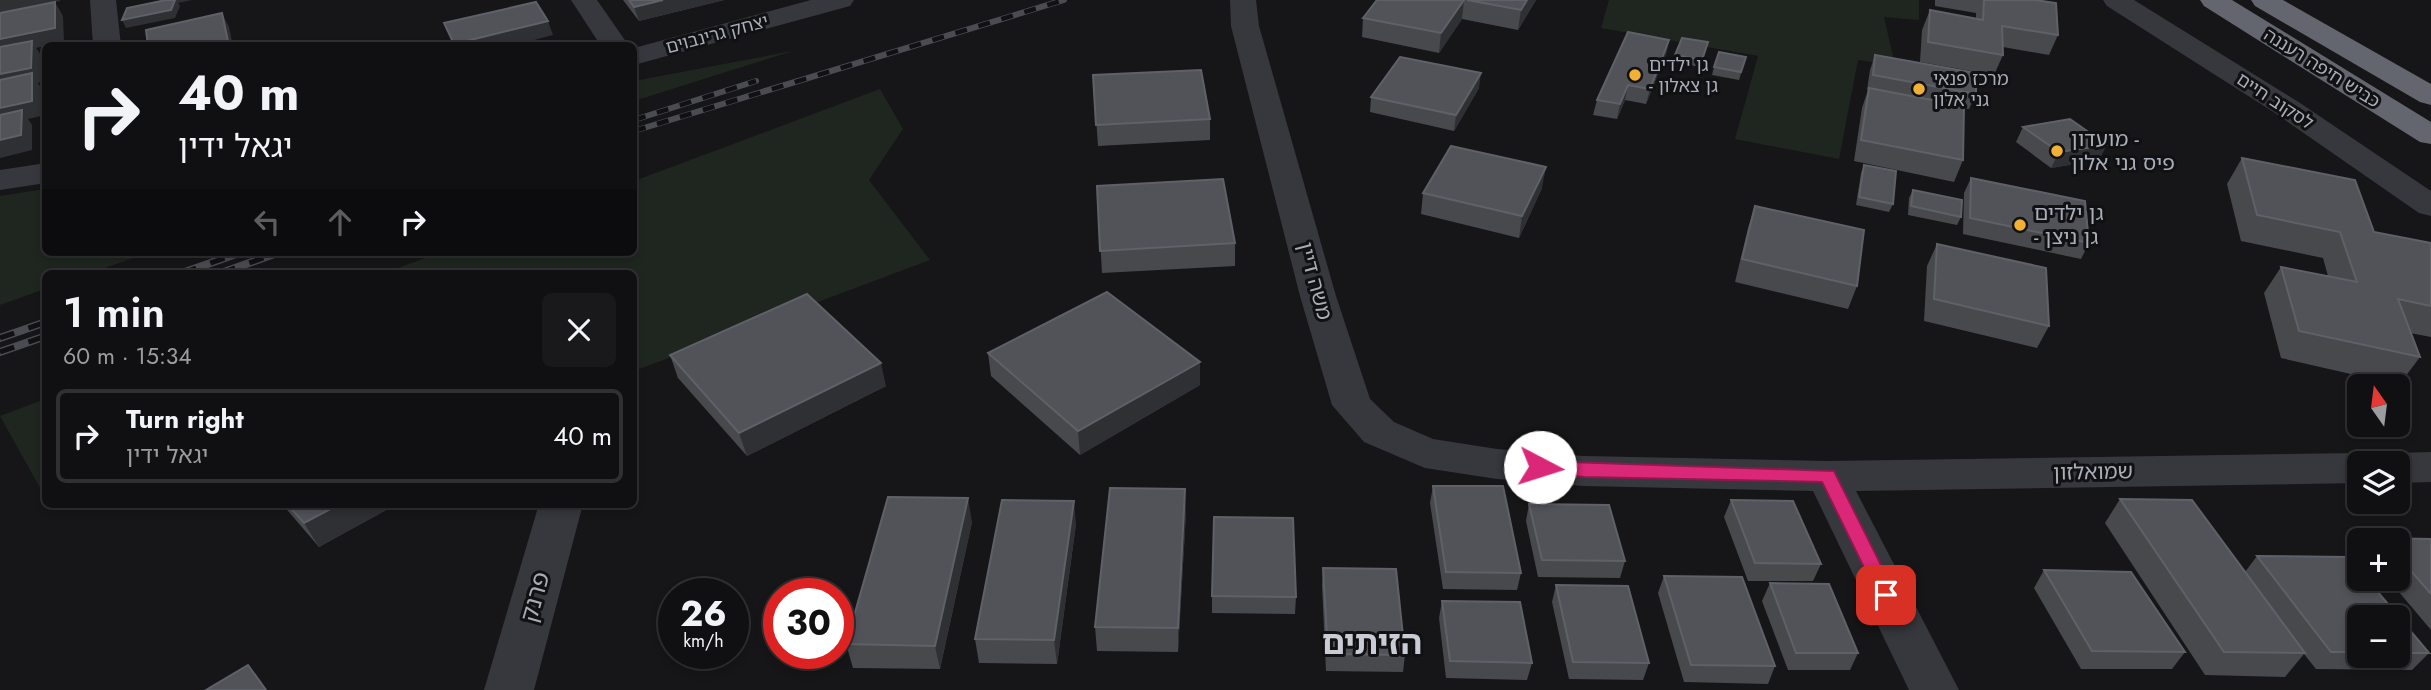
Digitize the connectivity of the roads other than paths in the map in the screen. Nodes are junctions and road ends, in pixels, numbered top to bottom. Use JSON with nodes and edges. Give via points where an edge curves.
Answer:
{"nodes":[{"id":1,"x":103,"y":0,"type":"edge"},
{"id":2,"x":584,"y":0,"type":"edge"},
{"id":3,"x":841,"y":0,"type":"edge"},
{"id":4,"x":1243,"y":0,"type":"edge"},
{"id":5,"x":2116,"y":0,"type":"edge"},
{"id":6,"x":2213,"y":0,"type":"edge"},
{"id":7,"x":2264,"y":0,"type":"edge"},
{"id":8,"x":107,"y":42,"type":"edge"},
{"id":9,"x":612,"y":42,"type":"edge"},
{"id":10,"x":637,"y":56,"type":"edge"},
{"id":11,"x":2431,"y":96,"type":"edge"},
{"id":12,"x":2431,"y":135,"type":"edge"},
{"id":13,"x":42,"y":174,"type":"edge"},
{"id":14,"x":0,"y":180,"type":"edge"},
{"id":15,"x":2431,"y":206,"type":"edge"},
{"id":16,"x":2431,"y":467,"type":"edge"},
{"id":17,"x":2347,"y":468,"type":"edge"},
{"id":18,"x":2410,"y":468,"type":"edge"},
{"id":19,"x":1827,"y":476,"type":"junction"},
{"id":20,"x":560,"y":508,"type":"edge"},
{"id":21,"x":509,"y":690,"type":"edge"},
{"id":22,"x":1934,"y":690,"type":"edge"}],
"edges":[{"from":1,"to":8,"type":"street"},
{"from":2,"to":9,"type":"street"},
{"from":3,"to":10,"type":"street","name":"יצחק גרינבוים"},
{"from":4,"to":19,"type":"street","name":"משה דיין","via":[[1245,26],[1352,405],[1378,432],[1424,453],[1497,464],[1584,471]]},
{"from":5,"to":15,"type":"street","name":"לסקוב חיים"},
{"from":6,"to":12,"type":"highway","name":"כביש חיפה רעננה"},
{"from":7,"to":11,"type":"highway","name":"כביש חיפה רעננה"},
{"from":13,"to":14,"type":"street"},
{"from":16,"to":18,"type":"street"},
{"from":17,"to":19,"type":"street","name":"שמואלזון"},
{"from":19,"to":22,"type":"street"},
{"from":20,"to":21,"type":"street","name":"פרנק"}]}
